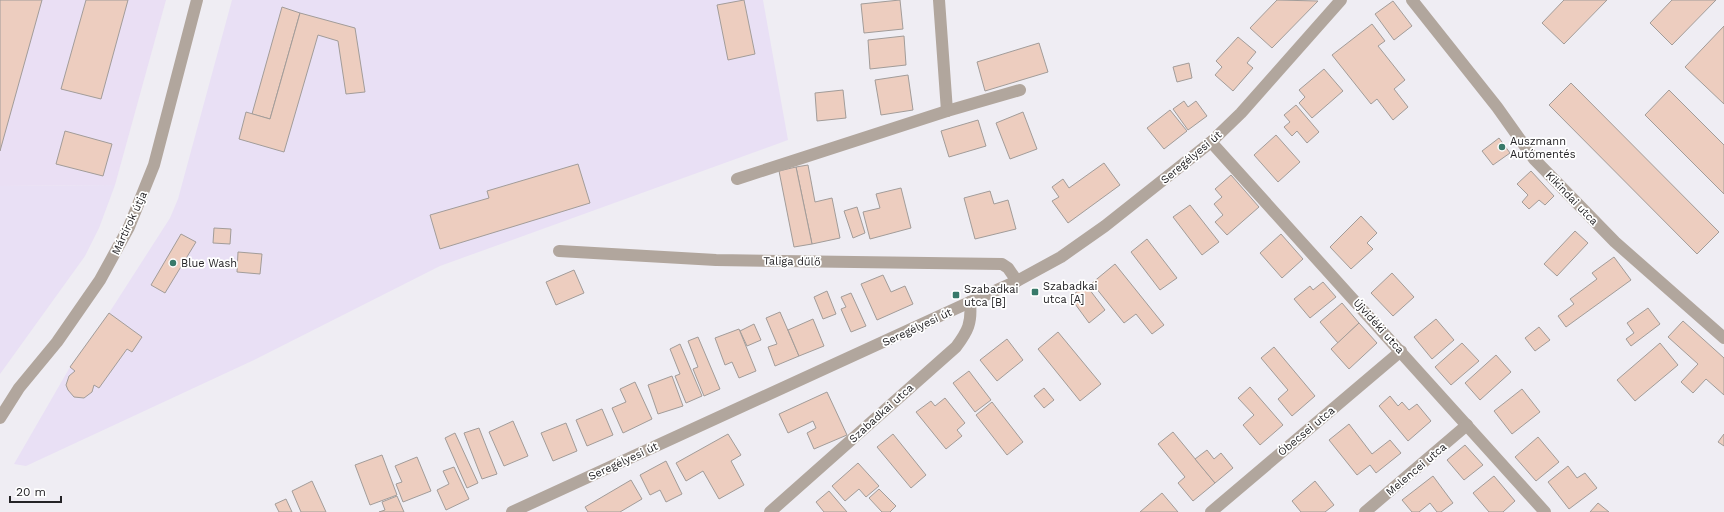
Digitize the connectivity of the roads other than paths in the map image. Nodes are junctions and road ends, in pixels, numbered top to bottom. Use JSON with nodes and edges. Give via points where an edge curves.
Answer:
{"nodes":[{"id":1,"x":197,"y":0,"type":"edge"},
{"id":2,"x":939,"y":0,"type":"edge"},
{"id":3,"x":1341,"y":0,"type":"edge"},
{"id":4,"x":1412,"y":0,"type":"edge"},
{"id":5,"x":1020,"y":90,"type":"dead end"},
{"id":6,"x":946,"y":111,"type":"junction"},
{"id":7,"x":1211,"y":142,"type":"junction"},
{"id":8,"x":737,"y":179,"type":"dead end"},
{"id":9,"x":559,"y":251,"type":"dead end"},
{"id":10,"x":1017,"y":281,"type":"junction"},
{"id":11,"x":970,"y":302,"type":"junction"},
{"id":12,"x":1724,"y":338,"type":"edge"},
{"id":13,"x":1401,"y":351,"type":"junction"},
{"id":14,"x":0,"y":418,"type":"edge"},
{"id":15,"x":1467,"y":425,"type":"junction"},
{"id":16,"x":515,"y":511,"type":"edge"},
{"id":17,"x":770,"y":512,"type":"edge"},
{"id":18,"x":1210,"y":512,"type":"edge"},
{"id":19,"x":1365,"y":512,"type":"edge"},
{"id":20,"x":1545,"y":512,"type":"edge"}],
"edges":[{"from":1,"to":14,"type":"street","name":"Mártírok útja","via":[[154,165],[138,208],[100,280],[57,342],[19,388]]},
{"from":2,"to":6,"type":"street"},
{"from":3,"to":7,"type":"street","name":"Seregélyesi út","via":[[1241,113]]},
{"from":4,"to":12,"type":"street","name":"Kikindai utca","via":[[1497,107],[1534,159],[1616,242]]},
{"from":5,"to":6,"type":"street"},
{"from":6,"to":8,"type":"street"},
{"from":7,"to":10,"type":"street","name":"Seregélyesi út","via":[[1105,226],[1061,257]]},
{"from":7,"to":13,"type":"street","name":"Újvidéki utca"},
{"from":9,"to":10,"type":"street","name":"Taliga dűlő","via":[[716,260],[1002,264]]},
{"from":10,"to":11,"type":"street","name":"Seregélyesi út"},
{"from":11,"to":16,"type":"street","name":"Seregélyesi út"},
{"from":11,"to":17,"type":"street","name":"Szabadkai utca","via":[[971,313],[967,331],[956,346]]},
{"from":13,"to":15,"type":"street","name":"Újvidéki utca"},
{"from":13,"to":18,"type":"street","name":"Óbecsei utca"},
{"from":15,"to":19,"type":"street","name":"Melencei utca"},
{"from":15,"to":20,"type":"street","name":"Újvidéki utca"}]}
